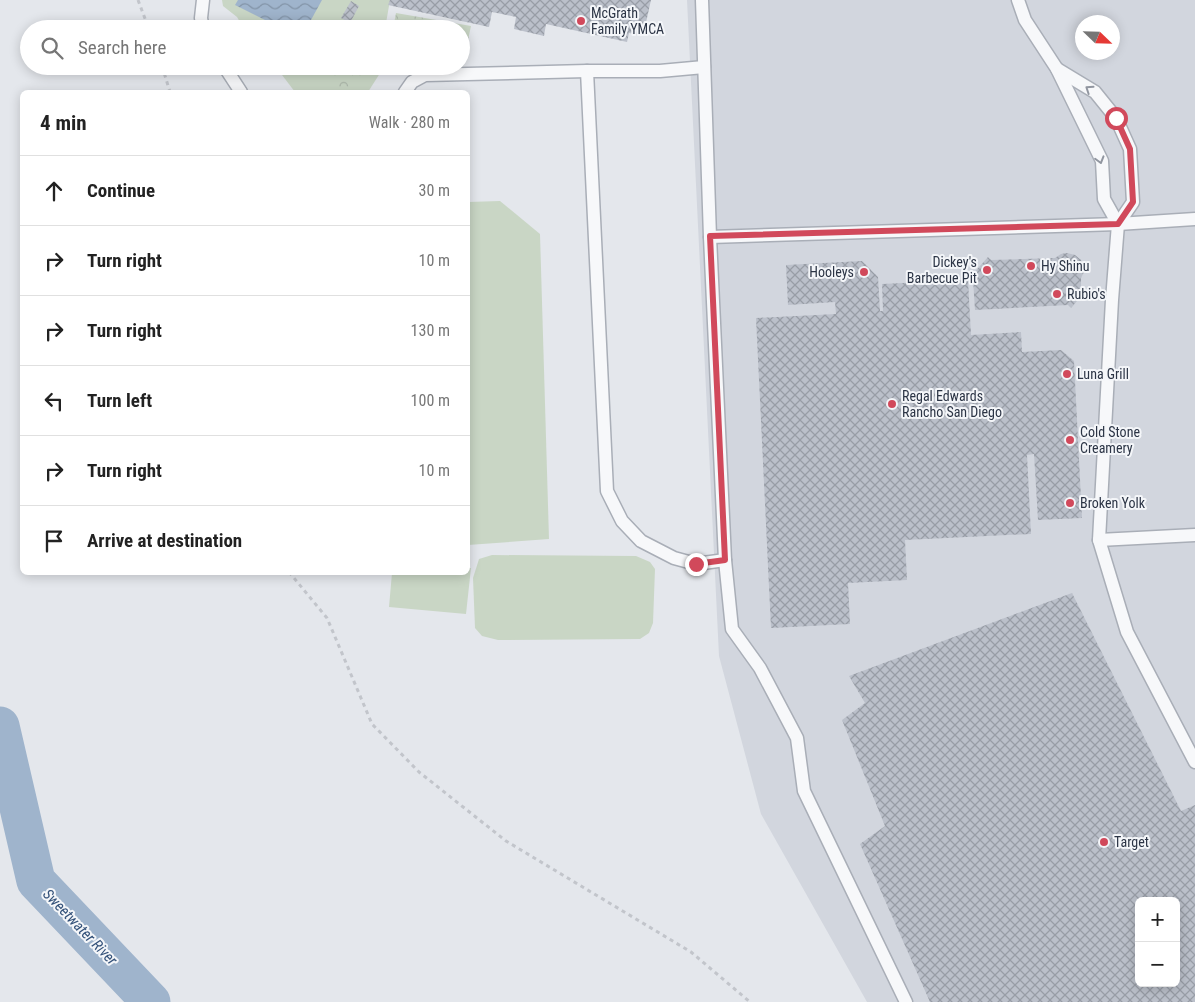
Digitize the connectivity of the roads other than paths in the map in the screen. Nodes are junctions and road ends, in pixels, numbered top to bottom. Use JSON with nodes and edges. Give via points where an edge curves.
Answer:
{"nodes":[{"id":1,"x":203,"y":0,"type":"edge"},
{"id":2,"x":702,"y":0,"type":"edge"},
{"id":3,"x":1018,"y":0,"type":"edge"},
{"id":4,"x":201,"y":20,"type":"edge"},
{"id":5,"x":704,"y":67,"type":"junction"},
{"id":6,"x":1057,"y":69,"type":"junction"},
{"id":7,"x":587,"y":71,"type":"junction"},
{"id":8,"x":230,"y":75,"type":"edge"},
{"id":9,"x":457,"y":75,"type":"edge"},
{"id":10,"x":470,"y":75,"type":"edge"},
{"id":11,"x":241,"y":90,"type":"edge"},
{"id":12,"x":406,"y":90,"type":"edge"},
{"id":13,"x":1195,"y":220,"type":"edge"},
{"id":14,"x":1118,"y":224,"type":"junction"},
{"id":15,"x":710,"y":236,"type":"junction"},
{"id":16,"x":1195,"y":535,"type":"edge"},
{"id":17,"x":1099,"y":540,"type":"junction"},
{"id":18,"x":725,"y":560,"type":"junction"},
{"id":19,"x":1195,"y":762,"type":"edge"},
{"id":20,"x":906,"y":1002,"type":"edge"}],
"edges":[{"from":1,"to":4,"type":"lane"},
{"from":2,"to":5,"type":"lane"},
{"from":3,"to":6,"type":"lane","via":[[1025,20]]},
{"from":5,"to":7,"type":"lane"},
{"from":5,"to":15,"type":"lane"},
{"from":6,"to":14,"type":"lane","one_way":true,"via":[[1102,161],[1104,199]]},
{"from":14,"to":6,"type":"lane","one_way":true,"via":[[1133,202],[1130,149],[1116,118],[1095,92]]},
{"from":7,"to":10,"type":"lane"},
{"from":7,"to":18,"type":"lane","via":[[607,490],[622,520],[641,541],[674,558],[696,564]]},
{"from":8,"to":11,"type":"lane"},
{"from":9,"to":12,"type":"lane","via":[[425,76],[412,82]]},
{"from":13,"to":14,"type":"lane"},
{"from":14,"to":15,"type":"lane"},
{"from":14,"to":17,"type":"lane"},
{"from":15,"to":18,"type":"lane"},
{"from":16,"to":17,"type":"lane"},
{"from":17,"to":19,"type":"lane","via":[[1127,632]]},
{"from":18,"to":20,"type":"lane","via":[[732,629],[760,668],[797,738],[804,791]]}]}
